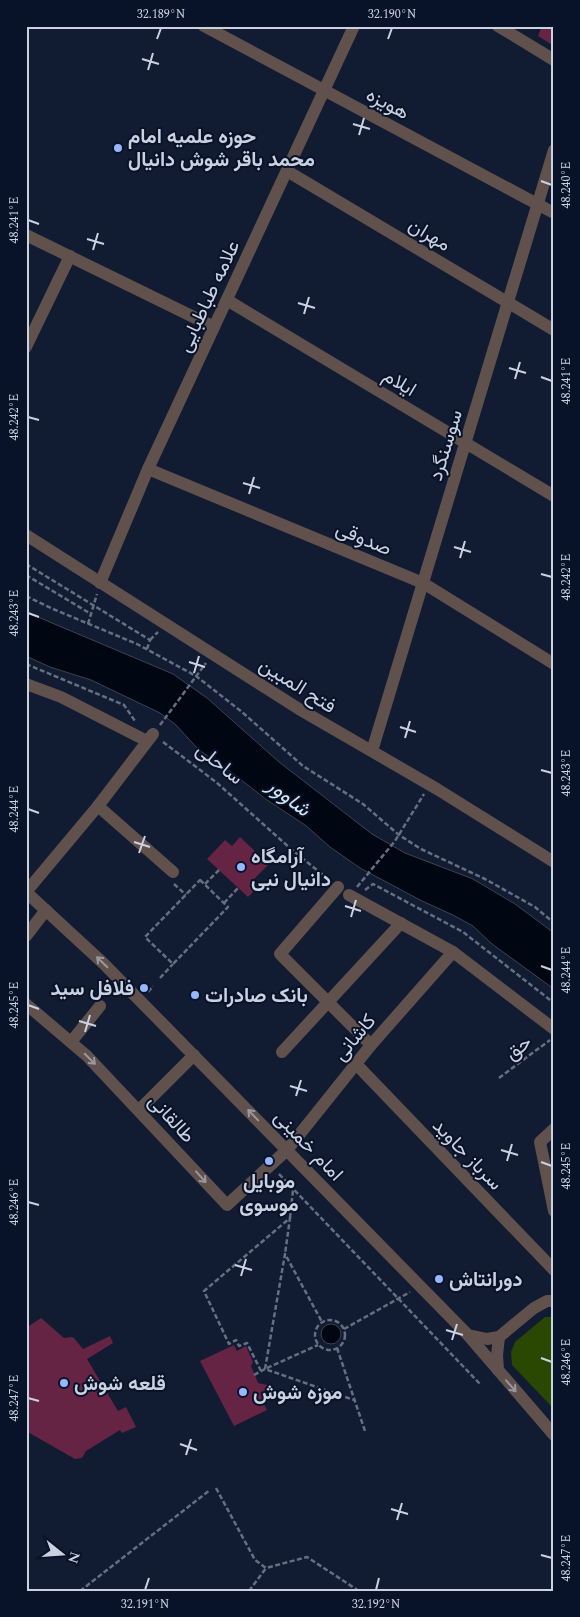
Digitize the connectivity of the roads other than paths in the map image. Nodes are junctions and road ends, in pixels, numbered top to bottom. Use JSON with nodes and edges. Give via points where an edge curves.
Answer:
{"nodes":[{"id":1,"x":204,"y":26,"type":"edge"},
{"id":2,"x":354,"y":26,"type":"edge"},
{"id":3,"x":498,"y":26,"type":"edge"},
{"id":4,"x":554,"y":60,"type":"edge"},
{"id":5,"x":325,"y":90,"type":"junction"},
{"id":6,"x":554,"y":150,"type":"edge"},
{"id":7,"x":287,"y":171,"type":"junction"},
{"id":8,"x":538,"y":204,"type":"junction"},
{"id":9,"x":554,"y":213,"type":"edge"},
{"id":10,"x":26,"y":235,"type":"edge"},
{"id":11,"x":70,"y":256,"type":"junction"},
{"id":12,"x":227,"y":300,"type":"junction"},
{"id":13,"x":508,"y":302,"type":"junction"},
{"id":14,"x":214,"y":327,"type":"junction"},
{"id":15,"x":554,"y":330,"type":"edge"},
{"id":16,"x":26,"y":347,"type":"edge"},
{"id":17,"x":465,"y":443,"type":"junction"},
{"id":18,"x":148,"y":468,"type":"junction"},
{"id":19,"x":554,"y":496,"type":"edge"},
{"id":20,"x":26,"y":535,"type":"edge"},
{"id":21,"x":100,"y":582,"type":"junction"},
{"id":22,"x":423,"y":583,"type":"junction"},
{"id":23,"x":554,"y":664,"type":"edge"},
{"id":24,"x":26,"y":684,"type":"edge"},
{"id":25,"x":372,"y":751,"type":"junction"},
{"id":26,"x":98,"y":806,"type":"junction"},
{"id":27,"x":554,"y":862,"type":"edge"},
{"id":28,"x":173,"y":872,"type":"dead end"},
{"id":29,"x":338,"y":887,"type":"road end"},
{"id":30,"x":26,"y":892,"type":"edge"},
{"id":31,"x":349,"y":895,"type":"dead end"},
{"id":32,"x":46,"y":910,"type":"junction"},
{"id":33,"x":401,"y":923,"type":"junction"},
{"id":34,"x":26,"y":936,"type":"edge"},
{"id":35,"x":453,"y":952,"type":"junction"},
{"id":36,"x":328,"y":1002,"type":"junction"},
{"id":37,"x":26,"y":1004,"type":"edge"},
{"id":38,"x":100,"y":1006,"type":"dead end"},
{"id":39,"x":554,"y":1030,"type":"edge"},
{"id":40,"x":71,"y":1042,"type":"junction"},
{"id":41,"x":371,"y":1046,"type":"junction"},
{"id":42,"x":282,"y":1052,"type":"dead end"},
{"id":43,"x":194,"y":1055,"type":"junction"},
{"id":44,"x":356,"y":1064,"type":"junction"},
{"id":45,"x":139,"y":1110,"type":"junction"},
{"id":46,"x":554,"y":1129,"type":"edge"},
{"id":47,"x":287,"y":1150,"type":"junction"},
{"id":48,"x":554,"y":1211,"type":"edge"},
{"id":49,"x":554,"y":1270,"type":"edge"},
{"id":50,"x":554,"y":1301,"type":"edge"},
{"id":51,"x":468,"y":1335,"type":"junction"},
{"id":52,"x":499,"y":1337,"type":"junction"},
{"id":53,"x":498,"y":1370,"type":"junction"},
{"id":54,"x":549,"y":1426,"type":"edge"},
{"id":55,"x":554,"y":1434,"type":"edge"}],
"edges":[{"from":1,"to":5,"type":"street","name":"هویزه"},
{"from":2,"to":5,"type":"street","name":"علامه طباطبایی"},
{"from":3,"to":4,"type":"street"},
{"from":5,"to":7,"type":"street","name":"علامه طباطبایی"},
{"from":5,"to":8,"type":"street","name":"هویزه"},
{"from":6,"to":8,"type":"street","name":"سوسنگرد"},
{"from":7,"to":12,"type":"street","name":"علامه طباطبایی"},
{"from":7,"to":13,"type":"street","name":"مهران"},
{"from":8,"to":9,"type":"street","name":"هویزه"},
{"from":8,"to":13,"type":"street","name":"سوسنگرد"},
{"from":10,"to":11,"type":"street"},
{"from":11,"to":14,"type":"street"},
{"from":11,"to":16,"type":"street"},
{"from":12,"to":14,"type":"street","name":"علامه طباطبایی"},
{"from":12,"to":17,"type":"street","name":"ایلام"},
{"from":13,"to":15,"type":"street","name":"مهران"},
{"from":13,"to":17,"type":"street","name":"سوسنگرد"},
{"from":14,"to":18,"type":"street","name":"علامه طباطبایی"},
{"from":17,"to":19,"type":"street","name":"ایلام"},
{"from":17,"to":22,"type":"street","name":"سوسنگرد"},
{"from":18,"to":21,"type":"street","name":"علامه طباطبایی"},
{"from":18,"to":22,"type":"street","name":"صدوقی"},
{"from":20,"to":21,"type":"street","name":"فتح المبین"},
{"from":21,"to":25,"type":"street","name":"فتح المبین","via":[[299,709]]},
{"from":22,"to":23,"type":"street","name":"صدوقی"},
{"from":22,"to":25,"type":"street","name":"سوسنگرد"},
{"from":24,"to":26,"type":"street","via":[[152,734]]},
{"from":25,"to":27,"type":"street","name":"فتح المبین"},
{"from":26,"to":28,"type":"street"},
{"from":26,"to":30,"type":"street"},
{"from":29,"to":36,"type":"street","via":[[280,954]]},
{"from":30,"to":32,"type":"street","name":"امام خمینی"},
{"from":31,"to":33,"type":"street"},
{"from":32,"to":34,"type":"street"},
{"from":43,"to":32,"type":"street","name":"امام خمینی","one_way":true},
{"from":33,"to":35,"type":"street"},
{"from":33,"to":36,"type":"street"},
{"from":35,"to":39,"type":"street"},
{"from":35,"to":41,"type":"street","name":"کاشانی"},
{"from":36,"to":41,"type":"street"},
{"from":36,"to":42,"type":"street"},
{"from":37,"to":40,"type":"street","name":"طالقانی"},
{"from":38,"to":40,"type":"street"},
{"from":40,"to":45,"type":"street","name":"طالقانی","one_way":true},
{"from":41,"to":44,"type":"street","name":"کاشانی"},
{"from":43,"to":45,"type":"street"},
{"from":47,"to":43,"type":"street","name":"امام خمینی","one_way":true},
{"from":44,"to":47,"type":"street","name":"کاشانی"},
{"from":44,"to":49,"type":"street","name":"سرباز جاوید"},
{"from":45,"to":47,"type":"street","name":"طالقانی","one_way":true,"via":[[227,1205]]},
{"from":46,"to":48,"type":"street","via":[[540,1142]]},
{"from":47,"to":51,"type":"street","name":"امام خمینی"},
{"from":50,"to":52,"type":"street","via":[[534,1308]]},
{"from":51,"to":52,"type":"street","via":[[487,1339]]},
{"from":51,"to":53,"type":"street","name":"امام خمینی"},
{"from":52,"to":53,"type":"street"},
{"from":53,"to":54,"type":"street","name":"امام خمینی","one_way":true},
{"from":54,"to":55,"type":"street","name":"امام خمینی"}]}
